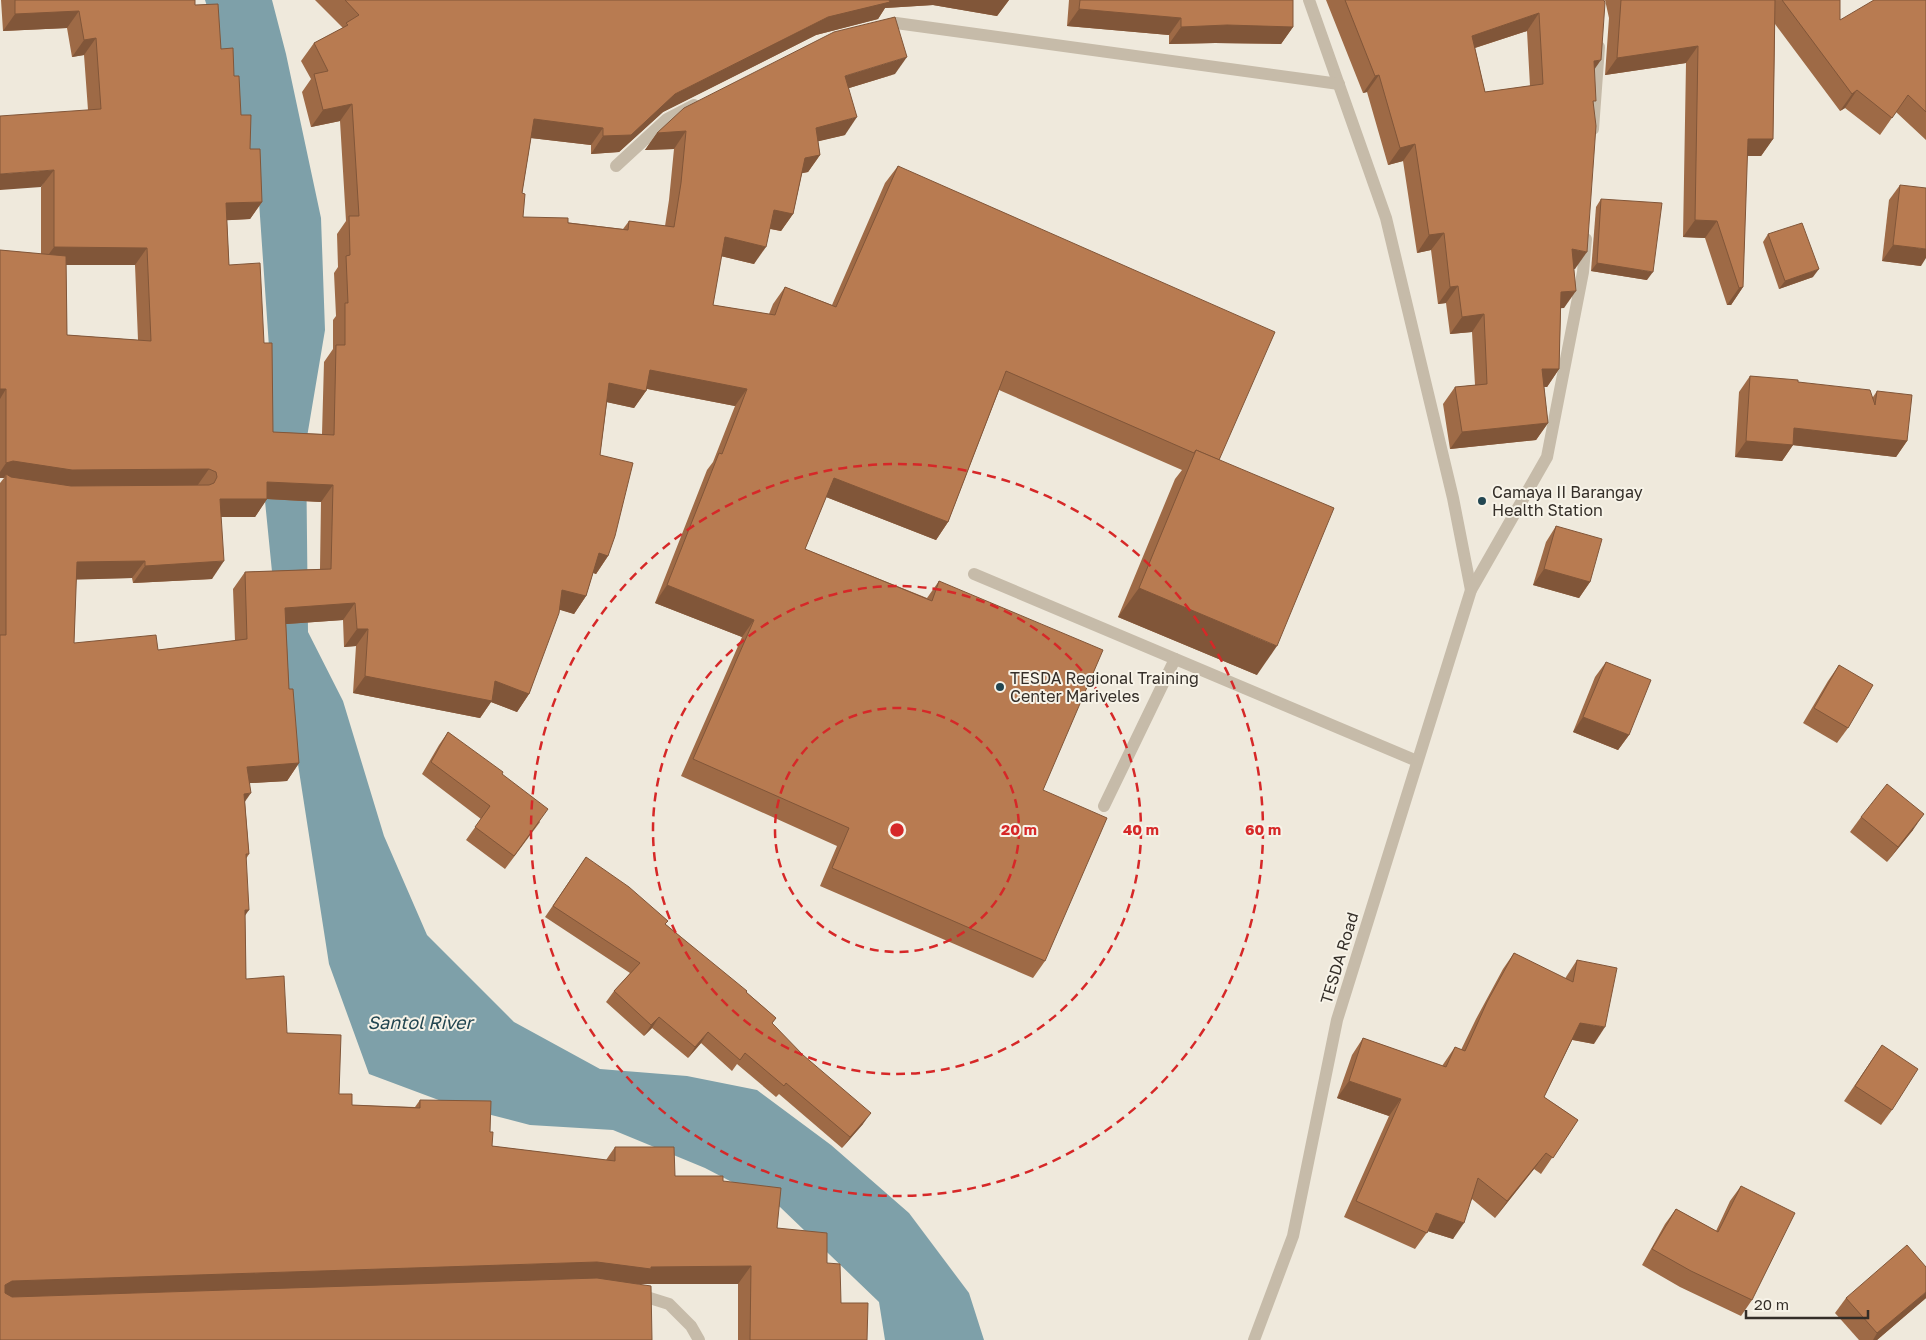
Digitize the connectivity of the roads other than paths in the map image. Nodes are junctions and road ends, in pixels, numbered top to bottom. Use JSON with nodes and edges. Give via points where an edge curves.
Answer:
{"nodes":[{"id":1,"x":1309,"y":0,"type":"edge"},
{"id":2,"x":867,"y":30,"type":"edge"},
{"id":3,"x":1600,"y":30,"type":"edge"},
{"id":4,"x":1339,"y":84,"type":"junction"},
{"id":5,"x":709,"y":97,"type":"edge"},
{"id":6,"x":1592,"y":146,"type":"edge"},
{"id":7,"x":616,"y":166,"type":"dead end"},
{"id":8,"x":1587,"y":224,"type":"edge"},
{"id":9,"x":974,"y":574,"type":"dead end"},
{"id":10,"x":1471,"y":590,"type":"junction"},
{"id":11,"x":1175,"y":659,"type":"junction"},
{"id":12,"x":1417,"y":761,"type":"junction"},
{"id":13,"x":1104,"y":806,"type":"dead end"},
{"id":14,"x":624,"y":1292,"type":"edge"},
{"id":15,"x":699,"y":1340,"type":"edge"},
{"id":16,"x":1254,"y":1340,"type":"edge"}],
"edges":[{"from":1,"to":4,"type":"street"},
{"from":2,"to":4,"type":"street","via":[[896,23]]},
{"from":3,"to":6,"type":"street"},
{"from":4,"to":10,"type":"street","via":[[1386,218]]},
{"from":5,"to":7,"type":"street","via":[[667,119]]},
{"from":8,"to":10,"type":"street","name":"TESDA Road","via":[[1583,272],[1547,457]]},
{"from":9,"to":11,"type":"street"},
{"from":10,"to":12,"type":"street","name":"TESDA Road"},
{"from":11,"to":12,"type":"street"},
{"from":11,"to":13,"type":"street"},
{"from":12,"to":16,"type":"street","name":"TESDA Road","via":[[1337,1020],[1293,1236]]},
{"from":14,"to":15,"type":"street","via":[[669,1304],[691,1326]]}]}
